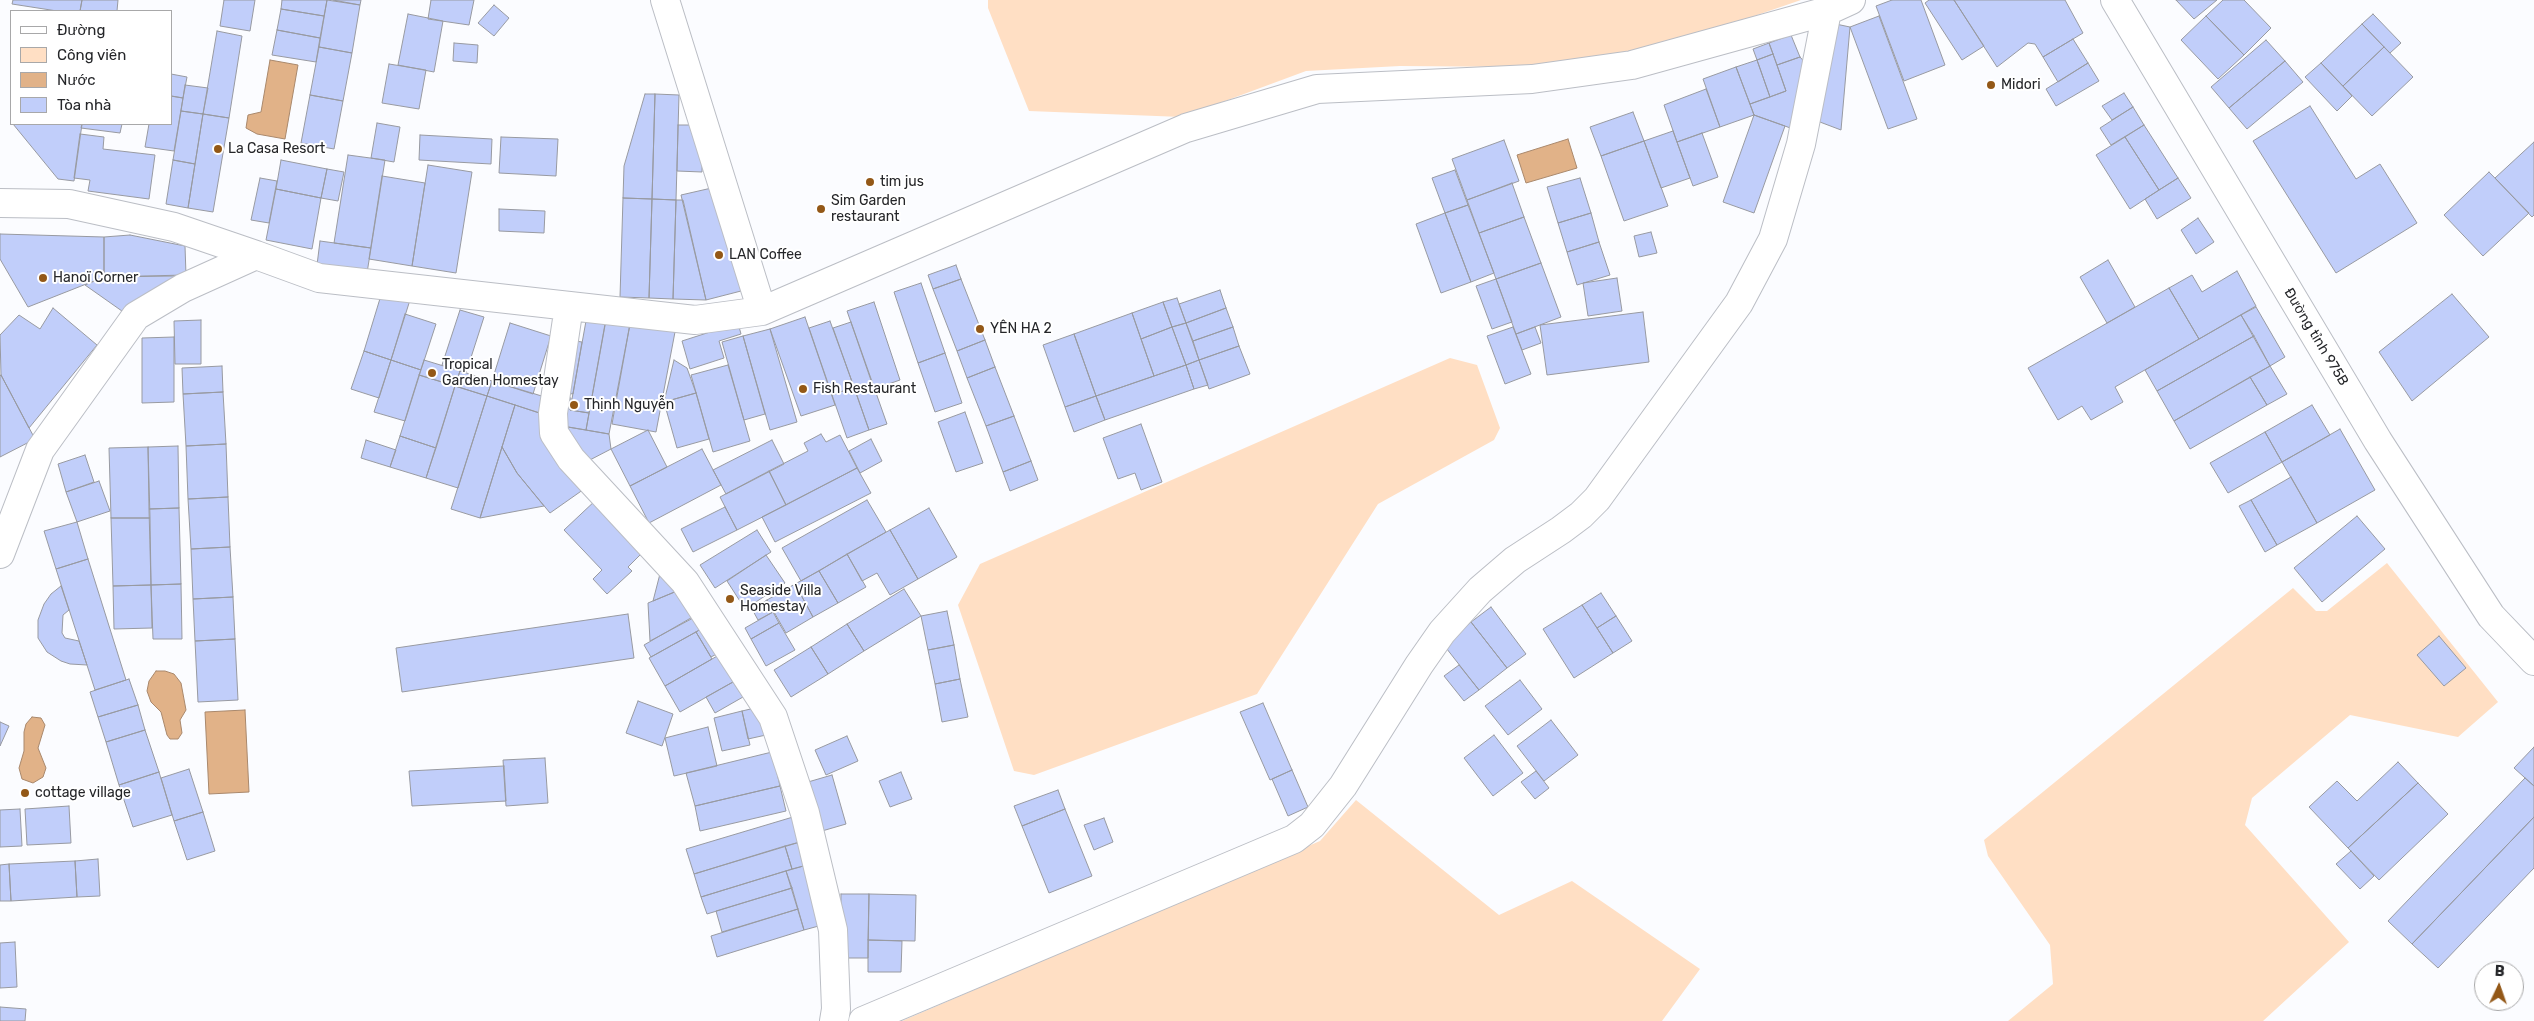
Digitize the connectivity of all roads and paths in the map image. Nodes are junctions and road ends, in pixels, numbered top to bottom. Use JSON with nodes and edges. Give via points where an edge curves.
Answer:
{"nodes":[{"id":1,"x":665,"y":0,"type":"edge"},
{"id":2,"x":1851,"y":0,"type":"edge"},
{"id":3,"x":2116,"y":0,"type":"edge"},
{"id":4,"x":1827,"y":11,"type":"junction"},
{"id":5,"x":0,"y":203,"type":"edge"},
{"id":6,"x":256,"y":255,"type":"junction"},
{"id":7,"x":569,"y":306,"type":"junction"},
{"id":8,"x":762,"y":311,"type":"junction"},
{"id":9,"x":0,"y":554,"type":"edge"},
{"id":10,"x":2534,"y":661,"type":"edge"},
{"id":11,"x":834,"y":1021,"type":"edge"},
{"id":12,"x":863,"y":1021,"type":"edge"}],
"edges":[{"from":1,"to":8,"type":"street"},
{"from":2,"to":4,"type":"street"},
{"from":3,"to":10,"type":"street","name":"Đường tỉnh 975B","via":[[2378,441],[2491,616]]},
{"from":4,"to":8,"type":"street","via":[[1632,65],[1532,79],[1317,89],[1186,128]]},
{"from":4,"to":12,"type":"street","via":[[1800,144],[1773,239],[1739,303],[1597,499],[1480,590],[1442,632],[1343,786],[1312,825],[1294,839]]},
{"from":5,"to":6,"type":"street","via":[[69,204],[174,226]]},
{"from":6,"to":7,"type":"street","via":[[319,278]]},
{"from":6,"to":9,"type":"street","via":[[183,288],[136,316],[40,450]]},
{"from":7,"to":8,"type":"street","via":[[695,320]]},
{"from":7,"to":11,"type":"street","via":[[553,413],[554,433],[571,459],[685,582],[773,717],[805,813],[833,930]]}]}
